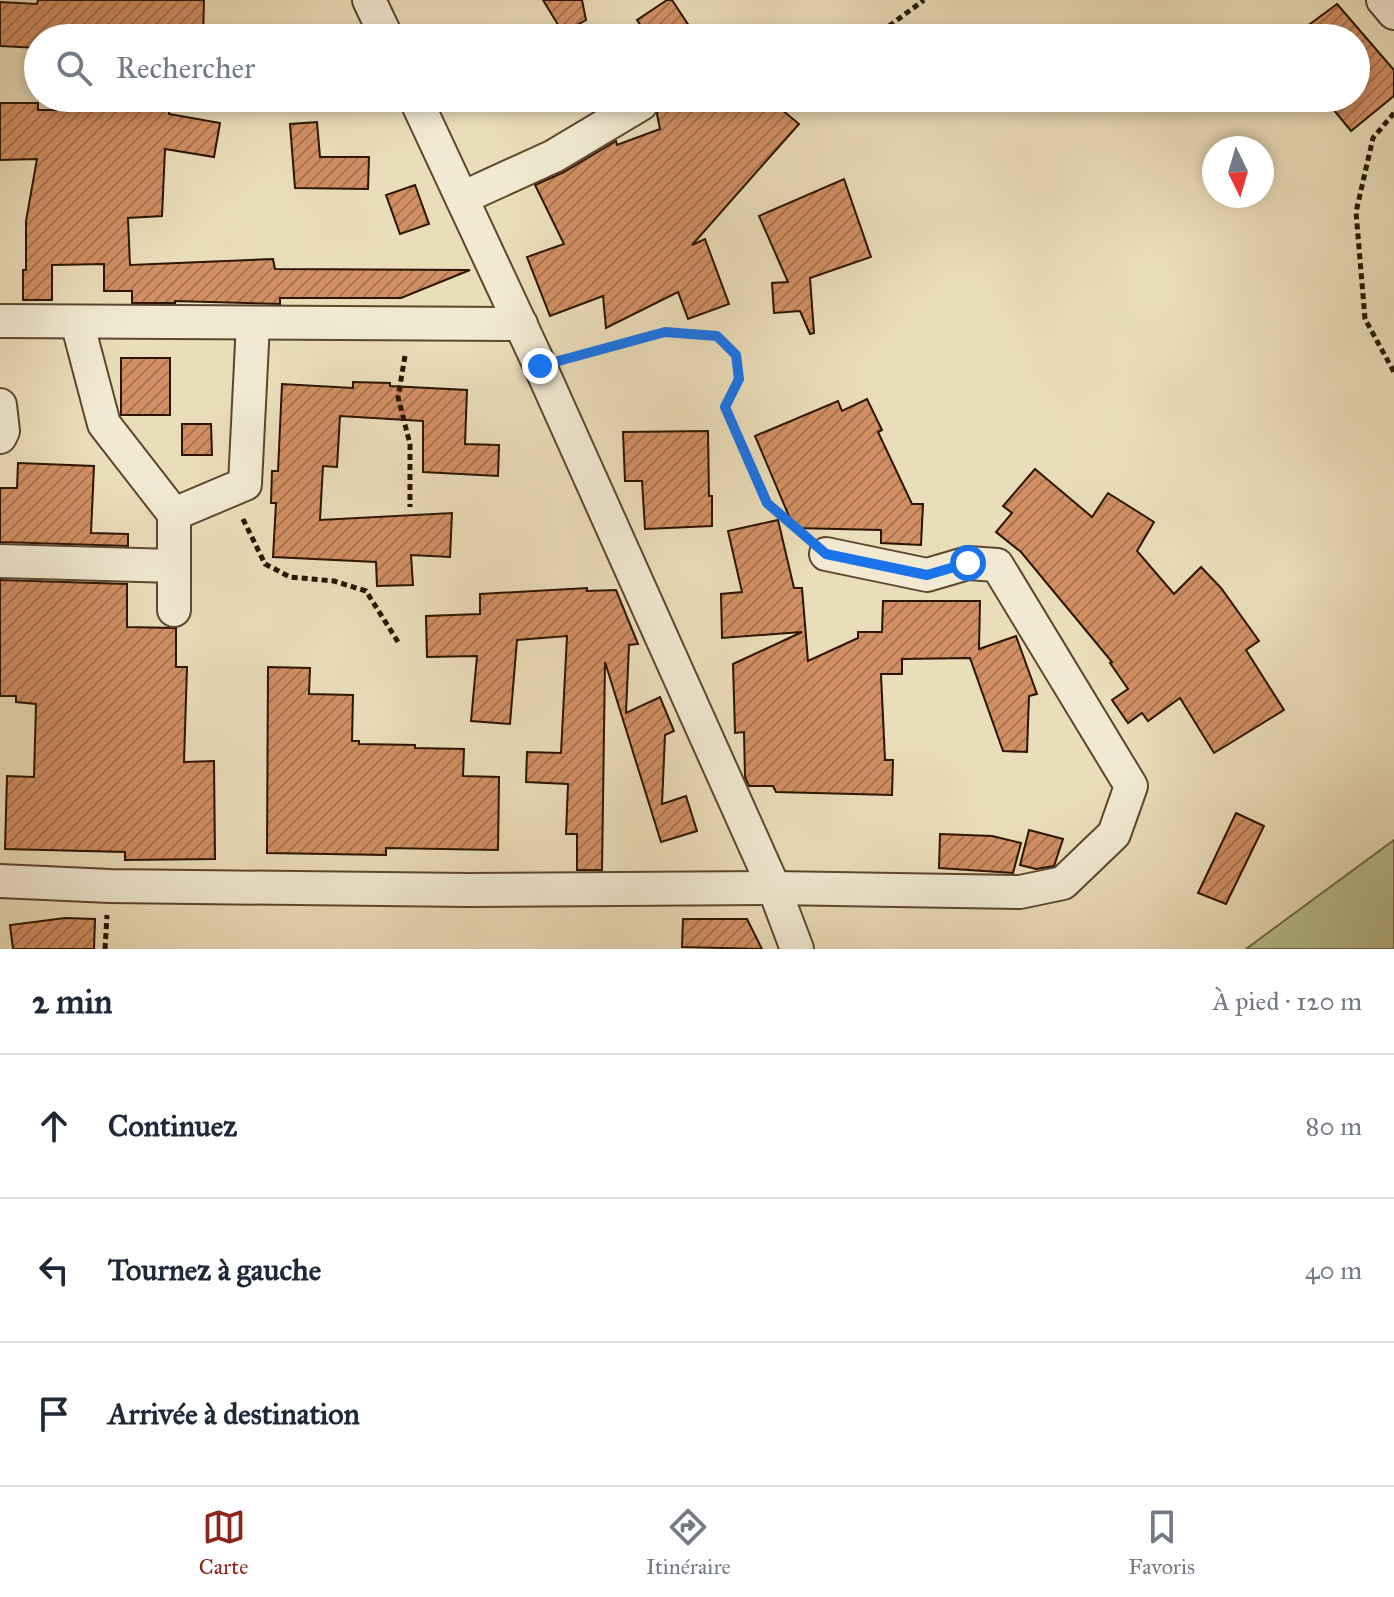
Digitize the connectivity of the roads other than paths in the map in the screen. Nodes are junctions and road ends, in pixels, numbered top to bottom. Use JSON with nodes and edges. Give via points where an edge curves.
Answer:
{"nodes":[{"id":1,"x":369,"y":0,"type":"edge"},
{"id":2,"x":1383,"y":0,"type":"edge"},
{"id":3,"x":1394,"y":13,"type":"edge"},
{"id":4,"x":380,"y":24,"type":"edge"},
{"id":5,"x":422,"y":112,"type":"edge"},
{"id":6,"x":628,"y":112,"type":"edge"},
{"id":7,"x":462,"y":198,"type":"junction"},
{"id":8,"x":0,"y":321,"type":"edge"},
{"id":9,"x":77,"y":322,"type":"junction"},
{"id":10,"x":253,"y":323,"type":"junction"},
{"id":11,"x":521,"y":324,"type":"junction"},
{"id":12,"x":0,"y":405,"type":"edge"},
{"id":13,"x":0,"y":437,"type":"edge"},
{"id":14,"x":174,"y":514,"type":"junction"},
{"id":15,"x":826,"y":554,"type":"road end"},
{"id":16,"x":0,"y":561,"type":"edge"},
{"id":17,"x":174,"y":566,"type":"junction"},
{"id":18,"x":174,"y":610,"type":"dead end"},
{"id":19,"x":0,"y":881,"type":"edge"},
{"id":20,"x":774,"y":888,"type":"junction"},
{"id":21,"x":797,"y":949,"type":"edge"}],
"edges":[{"from":1,"to":4,"type":"street"},
{"from":2,"to":3,"type":"street"},
{"from":5,"to":7,"type":"street"},
{"from":6,"to":7,"type":"street","via":[[554,156]]},
{"from":7,"to":11,"type":"street"},
{"from":8,"to":9,"type":"street"},
{"from":9,"to":10,"type":"street"},
{"from":9,"to":14,"type":"street","via":[[104,424]]},
{"from":10,"to":11,"type":"street"},
{"from":10,"to":14,"type":"street","via":[[245,484]]},
{"from":11,"to":20,"type":"street"},
{"from":12,"to":13,"type":"street"},
{"from":14,"to":17,"type":"street"},
{"from":15,"to":20,"type":"street","via":[[927,575],[968,563],[997,565],[1131,786],[1114,834],[1063,883],[1020,892]]},
{"from":16,"to":17,"type":"street"},
{"from":17,"to":18,"type":"street"},
{"from":19,"to":20,"type":"street","via":[[453,890]]},
{"from":20,"to":21,"type":"street"}]}
